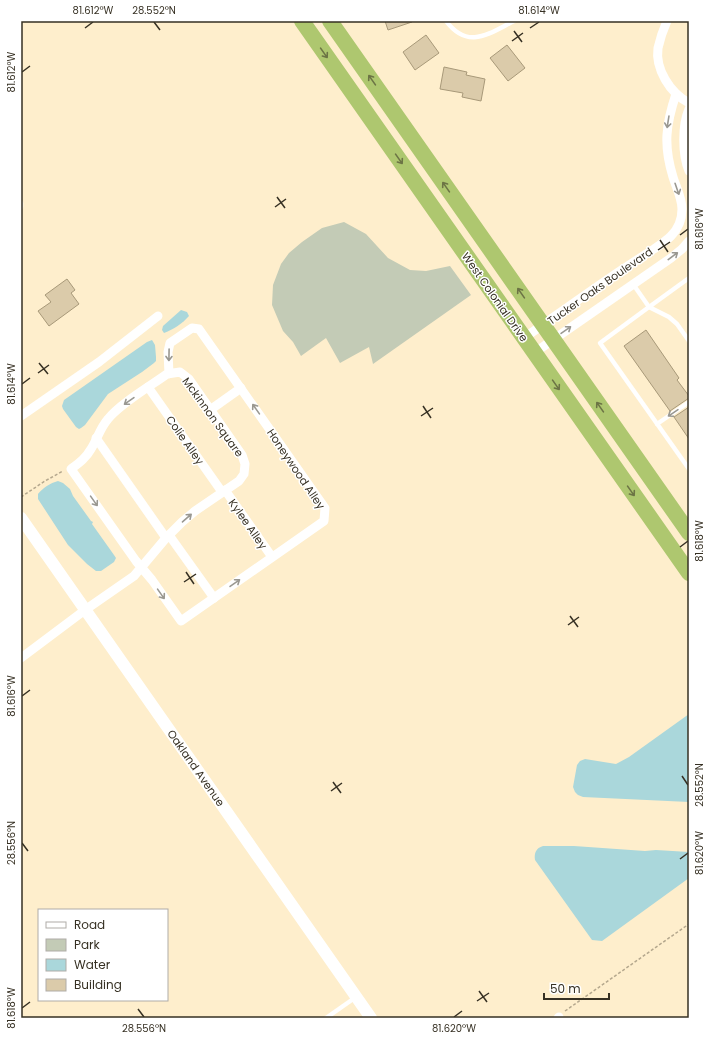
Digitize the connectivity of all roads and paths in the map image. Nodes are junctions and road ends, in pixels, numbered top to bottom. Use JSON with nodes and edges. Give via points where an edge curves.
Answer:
{"nodes":[{"id":1,"x":302,"y":21,"type":"edge"},
{"id":2,"x":330,"y":21,"type":"edge"},
{"id":3,"x":446,"y":21,"type":"edge"},
{"id":4,"x":514,"y":21,"type":"edge"},
{"id":5,"x":667,"y":21,"type":"edge"},
{"id":6,"x":676,"y":94,"type":"junction"},
{"id":7,"x":689,"y":102,"type":"edge"},
{"id":8,"x":689,"y":108,"type":"edge"},
{"id":9,"x":685,"y":149,"type":"junction"},
{"id":10,"x":667,"y":151,"type":"junction"},
{"id":11,"x":689,"y":171,"type":"edge"},
{"id":12,"x":21,"y":203,"type":"edge"},
{"id":13,"x":21,"y":207,"type":"edge"},
{"id":14,"x":689,"y":241,"type":"edge"},
{"id":15,"x":623,"y":269,"type":"junction"},
{"id":16,"x":689,"y":278,"type":"edge"},
{"id":17,"x":633,"y":284,"type":"junction"},
{"id":18,"x":649,"y":308,"type":"junction"},
{"id":19,"x":158,"y":316,"type":"dead end"},
{"id":20,"x":543,"y":325,"type":"junction"},
{"id":21,"x":524,"y":338,"type":"junction"},
{"id":22,"x":553,"y":339,"type":"junction"},
{"id":23,"x":689,"y":341,"type":"edge"},
{"id":24,"x":534,"y":353,"type":"junction"},
{"id":25,"x":170,"y":374,"type":"junction"},
{"id":26,"x":148,"y":387,"type":"junction"},
{"id":27,"x":241,"y":388,"type":"junction"},
{"id":28,"x":689,"y":402,"type":"edge"},
{"id":29,"x":210,"y":410,"type":"junction"},
{"id":30,"x":21,"y":416,"type":"edge"},
{"id":31,"x":657,"y":424,"type":"junction"},
{"id":32,"x":96,"y":438,"type":"junction"},
{"id":33,"x":71,"y":469,"type":"junction"},
{"id":34,"x":689,"y":469,"type":"edge"},
{"id":35,"x":223,"y":491,"type":"junction"},
{"id":36,"x":21,"y":497,"type":"edge"},
{"id":37,"x":21,"y":518,"type":"edge"},
{"id":38,"x":689,"y":533,"type":"edge"},
{"id":39,"x":168,"y":536,"type":"junction"},
{"id":40,"x":272,"y":557,"type":"junction"},
{"id":41,"x":141,"y":567,"type":"junction"},
{"id":42,"x":689,"y":573,"type":"edge"},
{"id":43,"x":214,"y":598,"type":"junction"},
{"id":44,"x":85,"y":610,"type":"junction"},
{"id":45,"x":21,"y":658,"type":"edge"},
{"id":46,"x":689,"y":924,"type":"edge"},
{"id":47,"x":356,"y":996,"type":"junction"},
{"id":48,"x":558,"y":1017,"type":"edge"},
{"id":49,"x":326,"y":1018,"type":"edge"},
{"id":50,"x":371,"y":1018,"type":"edge"}],
"edges":[{"from":1,"to":21,"type":"highway","name":"West Colonial Drive","one_way":true},
{"from":20,"to":2,"type":"highway","name":"West Colonial Drive","one_way":true},
{"from":3,"to":4,"type":"lane","via":[[461,35],[475,37]]},
{"from":5,"to":6,"type":"street","via":[[660,40],[658,58],[665,78]]},
{"from":6,"to":7,"type":"street"},
{"from":6,"to":10,"type":"street","name":"Tucker Oaks Boulevard","one_way":true,"via":[[668,119]]},
{"from":8,"to":9,"type":"street","via":[[685,123]]},
{"from":9,"to":10,"type":"street"},
{"from":9,"to":11,"type":"street"},
{"from":10,"to":15,"type":"street","name":"Tucker Oaks Boulevard","one_way":true,"via":[[681,201],[679,224],[670,237]]},
{"from":12,"to":13,"type":"lane"},
{"from":17,"to":14,"type":"street","name":"Tucker Oaks Boulevard","one_way":true,"via":[[671,258]]},
{"from":15,"to":17,"type":"street"},
{"from":15,"to":20,"type":"street","name":"Tucker Oaks Boulevard"},
{"from":16,"to":18,"type":"lane"},
{"from":17,"to":18,"type":"lane"},
{"from":22,"to":17,"type":"street","name":"Tucker Oaks Boulevard","one_way":true},
{"from":18,"to":23,"type":"lane","via":[[669,317]]},
{"from":18,"to":31,"type":"lane","via":[[600,343]]},
{"from":19,"to":30,"type":"street","via":[[99,362]]},
{"from":20,"to":21,"type":"street","name":"Tucker Oaks Boulevard"},
{"from":20,"to":22,"type":"highway","name":"West Colonial Drive"},
{"from":21,"to":24,"type":"highway","name":"West Colonial Drive"},
{"from":22,"to":24,"type":"street","name":"Tucker Oaks Boulevard"},
{"from":38,"to":22,"type":"highway","name":"West Colonial Drive","one_way":true},
{"from":24,"to":42,"type":"highway","name":"West Colonial Drive","one_way":true},
{"from":25,"to":26,"type":"street","name":"Mckinnon Square"},
{"from":27,"to":25,"type":"street","name":"Honeywood Alley","one_way":true,"via":[[199,329],[192,328],[170,343]]},
{"from":25,"to":29,"type":"street","name":"Mckinnon Square","via":[[180,372],[188,379]]},
{"from":26,"to":32,"type":"street","name":"Mckinnon Square","one_way":true,"via":[[107,420]]},
{"from":26,"to":35,"type":"street","name":"Colie Alley"},
{"from":27,"to":29,"type":"street"},
{"from":40,"to":27,"type":"street","name":"Honeywood Alley","one_way":true,"via":[[324,521],[325,508]]},
{"from":28,"to":31,"type":"lane","one_way":true},
{"from":29,"to":35,"type":"street","name":"Mckinnon Square","via":[[242,455],[245,464],[244,474]]},
{"from":31,"to":34,"type":"lane"},
{"from":32,"to":33,"type":"street","name":"Mckinnon Square","via":[[85,458]]},
{"from":32,"to":39,"type":"street"},
{"from":33,"to":36,"type":"path","via":[[44,481]]},
{"from":33,"to":41,"type":"street","one_way":true},
{"from":39,"to":35,"type":"street","name":"Mckinnon Square","one_way":true,"via":[[195,511]]},
{"from":35,"to":40,"type":"street","name":"Kylee Alley"},
{"from":37,"to":44,"type":"street","name":"Oakland Avenue"},
{"from":39,"to":41,"type":"street","name":"Mckinnon Square"},
{"from":39,"to":43,"type":"street"},
{"from":43,"to":40,"type":"street","name":"Honeywood Alley","one_way":true},
{"from":41,"to":43,"type":"street","name":"Honeywood Alley","one_way":true,"via":[[181,621]]},
{"from":41,"to":44,"type":"street","name":"Mckinnon Square","via":[[134,576]]},
{"from":44,"to":45,"type":"street","name":"Mckinnon Square"},
{"from":44,"to":47,"type":"street","name":"Oakland Avenue"},
{"from":46,"to":48,"type":"path"},
{"from":47,"to":49,"type":"lane"},
{"from":47,"to":50,"type":"street","name":"Oakland Avenue"}]}
